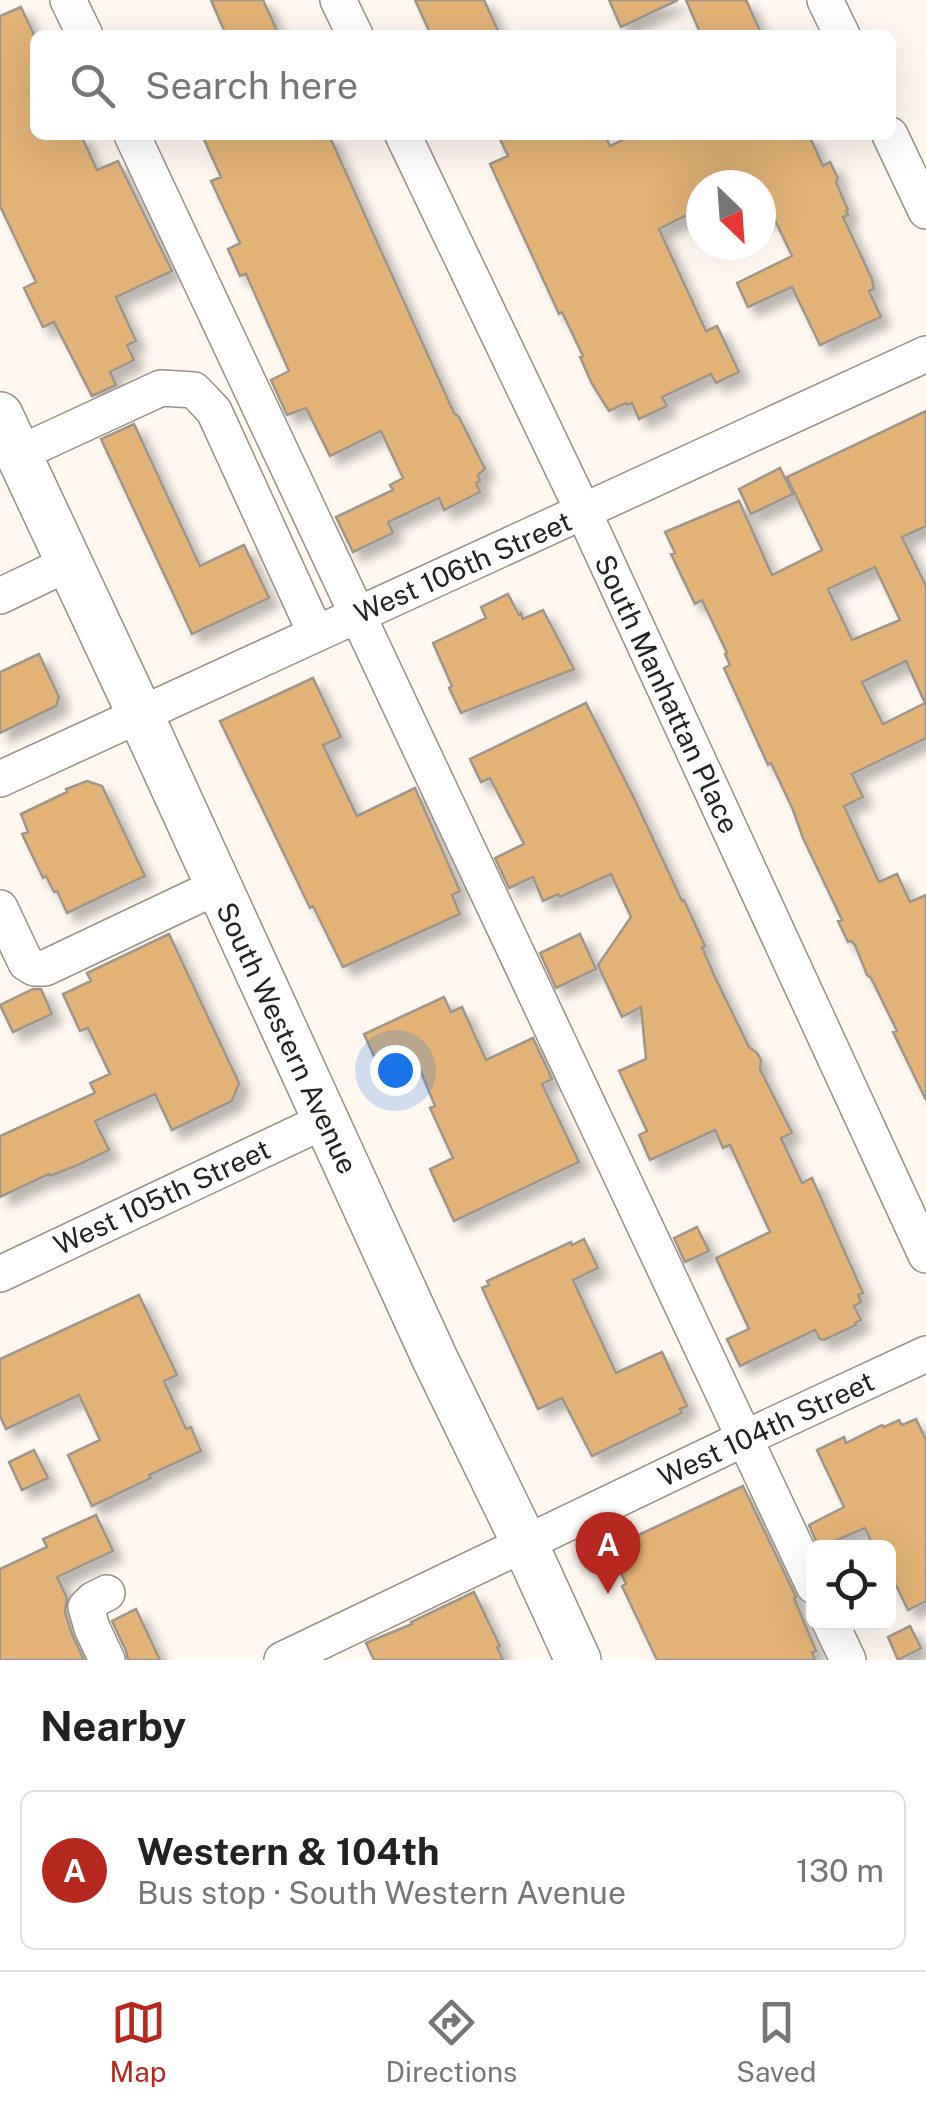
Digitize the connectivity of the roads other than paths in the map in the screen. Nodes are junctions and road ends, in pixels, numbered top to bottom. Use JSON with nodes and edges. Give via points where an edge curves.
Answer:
{"nodes":[{"id":1,"x":68,"y":0,"type":"edge"},
{"id":2,"x":338,"y":0,"type":"edge"},
{"id":3,"x":825,"y":0,"type":"edge"},
{"id":4,"x":83,"y":30,"type":"edge"},
{"id":5,"x":353,"y":30,"type":"edge"},
{"id":6,"x":840,"y":30,"type":"edge"},
{"id":7,"x":134,"y":140,"type":"edge"},
{"id":8,"x":405,"y":140,"type":"edge"},
{"id":9,"x":892,"y":140,"type":"edge"},
{"id":10,"x":926,"y":211,"type":"edge"},
{"id":11,"x":926,"y":354,"type":"edge"},
{"id":12,"x":9,"y":434,"type":"edge"},
{"id":13,"x":584,"y":513,"type":"junction"},
{"id":14,"x":69,"y":563,"type":"junction"},
{"id":15,"x":0,"y":596,"type":"edge"},
{"id":16,"x":356,"y":615,"type":"junction"},
{"id":17,"x":316,"y":634,"type":"junction"},
{"id":18,"x":140,"y":714,"type":"junction"},
{"id":19,"x":0,"y":779,"type":"edge"},
{"id":20,"x":218,"y":886,"type":"junction"},
{"id":21,"x":0,"y":908,"type":"edge"},
{"id":22,"x":324,"y":1120,"type":"junction"},
{"id":23,"x":926,"y":1256,"type":"edge"},
{"id":24,"x":0,"y":1274,"type":"edge"},
{"id":25,"x":926,"y":1354,"type":"edge"},
{"id":26,"x":745,"y":1438,"type":"junction"},
{"id":27,"x":525,"y":1544,"type":"junction"},
{"id":28,"x":806,"y":1569,"type":"edge"},
{"id":29,"x":107,"y":1593,"type":"dead end"},
{"id":30,"x":834,"y":1630,"type":"edge"},
{"id":31,"x":297,"y":1657,"type":"edge"},
{"id":32,"x":106,"y":1660,"type":"edge"},
{"id":33,"x":578,"y":1660,"type":"edge"},
{"id":34,"x":848,"y":1660,"type":"edge"}],
"edges":[{"from":1,"to":4,"type":"street"},
{"from":2,"to":5,"type":"street"},
{"from":3,"to":6,"type":"street"},
{"from":7,"to":16,"type":"street"},
{"from":8,"to":13,"type":"street","name":"South Manhattan Place"},
{"from":9,"to":10,"type":"street"},
{"from":11,"to":13,"type":"street","name":"West 106th Street"},
{"from":12,"to":14,"type":"main road","name":"South Western Avenue"},
{"from":12,"to":17,"type":"street","via":[[162,388],[194,390],[214,412]]},
{"from":13,"to":16,"type":"street","name":"West 106th Street"},
{"from":13,"to":23,"type":"street","name":"South Manhattan Place"},
{"from":14,"to":15,"type":"street"},
{"from":14,"to":18,"type":"main road","name":"South Western Avenue"},
{"from":16,"to":17,"type":"street","name":"West 106th Street"},
{"from":16,"to":26,"type":"street"},
{"from":17,"to":18,"type":"street","name":"West 106th Street"},
{"from":18,"to":19,"type":"street","name":"West 106th Street"},
{"from":18,"to":20,"type":"main road","name":"South Western Avenue"},
{"from":20,"to":21,"type":"street","via":[[44,968],[26,963]]},
{"from":20,"to":22,"type":"main road","name":"South Western Avenue"},
{"from":22,"to":24,"type":"street","name":"West 105th Street"},
{"from":22,"to":27,"type":"main road","name":"South Western Avenue"},
{"from":25,"to":26,"type":"street","name":"West 104th Street"},
{"from":26,"to":27,"type":"street","name":"West 104th Street"},
{"from":26,"to":28,"type":"street"},
{"from":27,"to":31,"type":"street","name":"West 104th Street"},
{"from":27,"to":33,"type":"main road","name":"South Western Avenue"},
{"from":29,"to":32,"type":"street","via":[[86,1607]]},
{"from":30,"to":34,"type":"street"}]}
